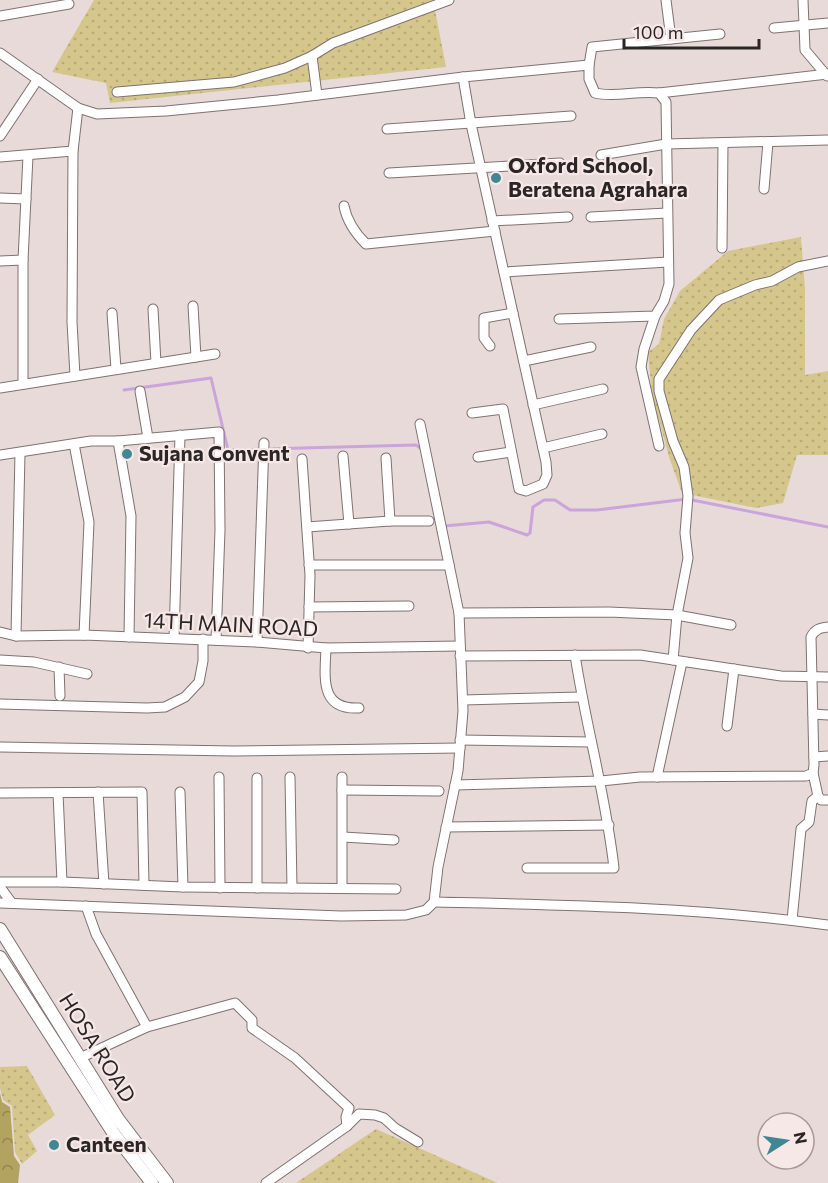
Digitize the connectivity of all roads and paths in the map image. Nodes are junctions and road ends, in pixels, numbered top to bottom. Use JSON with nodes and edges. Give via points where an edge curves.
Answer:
{"nodes":[{"id":1,"x":449,"y":0,"type":"edge"},
{"id":2,"x":666,"y":0,"type":"edge"},
{"id":3,"x":803,"y":0,"type":"edge"},
{"id":4,"x":69,"y":4,"type":"dead end"},
{"id":5,"x":0,"y":15,"type":"edge"},
{"id":6,"x":828,"y":23,"type":"edge"},
{"id":7,"x":805,"y":24,"type":"junction"},
{"id":8,"x":774,"y":28,"type":"dead end"},
{"id":9,"x":720,"y":34,"type":"dead end"},
{"id":10,"x":671,"y":39,"type":"junction"},
{"id":11,"x":0,"y":53,"type":"edge"},
{"id":12,"x":312,"y":56,"type":"junction"},
{"id":13,"x":589,"y":65,"type":"junction"},
{"id":14,"x":827,"y":75,"type":"edge"},
{"id":15,"x":463,"y":76,"type":"junction"},
{"id":16,"x":38,"y":79,"type":"junction"},
{"id":17,"x":117,"y":92,"type":"dead end"},
{"id":18,"x":659,"y":93,"type":"junction"},
{"id":19,"x":317,"y":95,"type":"junction"},
{"id":20,"x":78,"y":108,"type":"junction"},
{"id":21,"x":571,"y":116,"type":"dead end"},
{"id":22,"x":471,"y":124,"type":"junction"},
{"id":23,"x":387,"y":129,"type":"dead end"},
{"id":24,"x":0,"y":136,"type":"edge"},
{"id":25,"x":828,"y":140,"type":"edge"},
{"id":26,"x":768,"y":142,"type":"junction"},
{"id":27,"x":723,"y":143,"type":"junction"},
{"id":28,"x":666,"y":144,"type":"junction"},
{"id":29,"x":73,"y":151,"type":"junction"},
{"id":30,"x":601,"y":155,"type":"dead end"},
{"id":31,"x":28,"y":156,"type":"junction"},
{"id":32,"x":0,"y":157,"type":"edge"},
{"id":33,"x":560,"y":163,"type":"dead end"},
{"id":34,"x":481,"y":167,"type":"junction"},
{"id":35,"x":389,"y":173,"type":"dead end"},
{"id":36,"x":764,"y":189,"type":"dead end"},
{"id":37,"x":0,"y":198,"type":"edge"},
{"id":38,"x":26,"y":199,"type":"junction"},
{"id":39,"x":344,"y":206,"type":"dead end"},
{"id":40,"x":667,"y":213,"type":"junction"},
{"id":41,"x":568,"y":217,"type":"dead end"},
{"id":42,"x":591,"y":217,"type":"dead end"},
{"id":43,"x":492,"y":221,"type":"junction"},
{"id":44,"x":495,"y":231,"type":"junction"},
{"id":45,"x":722,"y":248,"type":"dead end"},
{"id":46,"x":23,"y":260,"type":"junction"},
{"id":47,"x":0,"y":261,"type":"edge"},
{"id":48,"x":828,"y":261,"type":"edge"},
{"id":49,"x":668,"y":262,"type":"junction"},
{"id":50,"x":504,"y":272,"type":"junction"},
{"id":51,"x":193,"y":306,"type":"dead end"},
{"id":52,"x":153,"y":309,"type":"dead end"},
{"id":53,"x":112,"y":313,"type":"dead end"},
{"id":54,"x":513,"y":313,"type":"junction"},
{"id":55,"x":655,"y":316,"type":"junction"},
{"id":56,"x":559,"y":319,"type":"dead end"},
{"id":57,"x":490,"y":346,"type":"dead end"},
{"id":58,"x":591,"y":347,"type":"dead end"},
{"id":59,"x":215,"y":354,"type":"dead end"},
{"id":60,"x":196,"y":357,"type":"junction"},
{"id":61,"x":524,"y":361,"type":"junction"},
{"id":62,"x":156,"y":363,"type":"junction"},
{"id":63,"x":117,"y":369,"type":"junction"},
{"id":64,"x":75,"y":376,"type":"junction"},
{"id":65,"x":23,"y":384,"type":"junction"},
{"id":66,"x":0,"y":388,"type":"edge"},
{"id":67,"x":603,"y":389,"type":"dead end"},
{"id":68,"x":140,"y":391,"type":"dead end"},
{"id":69,"x":533,"y":405,"type":"junction"},
{"id":70,"x":472,"y":413,"type":"dead end"},
{"id":71,"x":420,"y":424,"type":"dead end"},
{"id":72,"x":602,"y":434,"type":"dead end"},
{"id":73,"x":180,"y":435,"type":"junction"},
{"id":74,"x":148,"y":438,"type":"junction"},
{"id":75,"x":118,"y":441,"type":"junction"},
{"id":76,"x":264,"y":443,"type":"dead end"},
{"id":77,"x":74,"y":444,"type":"junction"},
{"id":78,"x":659,"y":446,"type":"dead end"},
{"id":79,"x":543,"y":448,"type":"junction"},
{"id":80,"x":511,"y":452,"type":"junction"},
{"id":81,"x":21,"y":453,"type":"junction"},
{"id":82,"x":0,"y":455,"type":"edge"},
{"id":83,"x":343,"y":456,"type":"dead end"},
{"id":84,"x":478,"y":457,"type":"dead end"},
{"id":85,"x":386,"y":458,"type":"dead end"},
{"id":86,"x":302,"y":459,"type":"dead end"},
{"id":87,"x":390,"y":521,"type":"junction"},
{"id":88,"x":429,"y":521,"type":"dead end"},
{"id":89,"x":349,"y":524,"type":"junction"},
{"id":90,"x":307,"y":527,"type":"junction"},
{"id":91,"x":309,"y":565,"type":"junction"},
{"id":92,"x":449,"y":565,"type":"junction"},
{"id":93,"x":409,"y":606,"type":"dead end"},
{"id":94,"x":309,"y":607,"type":"junction"},
{"id":95,"x":459,"y":613,"type":"junction"},
{"id":96,"x":677,"y":615,"type":"junction"},
{"id":97,"x":731,"y":625,"type":"dead end"},
{"id":98,"x":828,"y":627,"type":"edge"},
{"id":99,"x":0,"y":632,"type":"edge"},
{"id":100,"x":84,"y":635,"type":"junction"},
{"id":101,"x":16,"y":636,"type":"junction"},
{"id":102,"x":129,"y":637,"type":"junction"},
{"id":103,"x":174,"y":638,"type":"junction"},
{"id":104,"x":203,"y":639,"type":"junction"},
{"id":105,"x":216,"y":640,"type":"junction"},
{"id":106,"x":257,"y":642,"type":"junction"},
{"id":107,"x":308,"y":648,"type":"junction"},
{"id":108,"x":327,"y":648,"type":"junction"},
{"id":109,"x":460,"y":651,"type":"junction"},
{"id":110,"x":575,"y":656,"type":"junction"},
{"id":111,"x":0,"y":660,"type":"edge"},
{"id":112,"x":677,"y":661,"type":"junction"},
{"id":113,"x":60,"y":667,"type":"junction"},
{"id":114,"x":734,"y":669,"type":"junction"},
{"id":115,"x":87,"y":674,"type":"dead end"},
{"id":116,"x":811,"y":676,"type":"junction"},
{"id":117,"x":828,"y":677,"type":"edge"},
{"id":118,"x":60,"y":696,"type":"dead end"},
{"id":119,"x":582,"y":697,"type":"junction"},
{"id":120,"x":463,"y":700,"type":"junction"},
{"id":121,"x":0,"y":704,"type":"edge"},
{"id":122,"x":359,"y":708,"type":"dead end"},
{"id":123,"x":813,"y":714,"type":"junction"},
{"id":124,"x":828,"y":715,"type":"edge"},
{"id":125,"x":728,"y":726,"type":"dead end"},
{"id":126,"x":591,"y":742,"type":"junction"},
{"id":127,"x":460,"y":744,"type":"junction"},
{"id":128,"x":0,"y":747,"type":"edge"},
{"id":129,"x":828,"y":756,"type":"edge"},
{"id":130,"x":814,"y":757,"type":"junction"},
{"id":131,"x":813,"y":773,"type":"junction"},
{"id":132,"x":219,"y":777,"type":"dead end"},
{"id":133,"x":290,"y":777,"type":"dead end"},
{"id":134,"x":342,"y":777,"type":"dead end"},
{"id":135,"x":657,"y":777,"type":"junction"},
{"id":136,"x":257,"y":778,"type":"dead end"},
{"id":137,"x":601,"y":781,"type":"junction"},
{"id":138,"x":455,"y":785,"type":"junction"},
{"id":139,"x":342,"y":790,"type":"junction"},
{"id":140,"x":439,"y":791,"type":"dead end"},
{"id":141,"x":98,"y":792,"type":"junction"},
{"id":142,"x":180,"y":792,"type":"dead end"},
{"id":143,"x":0,"y":793,"type":"edge"},
{"id":144,"x":58,"y":793,"type":"junction"},
{"id":145,"x":818,"y":796,"type":"junction"},
{"id":146,"x":828,"y":800,"type":"edge"},
{"id":147,"x":609,"y":825,"type":"junction"},
{"id":148,"x":446,"y":827,"type":"junction"},
{"id":149,"x":343,"y":837,"type":"junction"},
{"id":150,"x":394,"y":840,"type":"dead end"},
{"id":151,"x":527,"y":868,"type":"dead end"},
{"id":152,"x":0,"y":882,"type":"edge"},
{"id":153,"x":62,"y":882,"type":"junction"},
{"id":154,"x":104,"y":884,"type":"junction"},
{"id":155,"x":144,"y":885,"type":"junction"},
{"id":156,"x":0,"y":887,"type":"edge"},
{"id":157,"x":183,"y":887,"type":"junction"},
{"id":158,"x":220,"y":888,"type":"junction"},
{"id":159,"x":257,"y":888,"type":"junction"},
{"id":160,"x":292,"y":888,"type":"junction"},
{"id":161,"x":342,"y":888,"type":"junction"},
{"id":162,"x":396,"y":889,"type":"dead end"},
{"id":163,"x":11,"y":902,"type":"junction"},
{"id":164,"x":434,"y":902,"type":"junction"},
{"id":165,"x":0,"y":903,"type":"edge"},
{"id":166,"x":86,"y":906,"type":"junction"},
{"id":167,"x":792,"y":920,"type":"junction"},
{"id":168,"x":828,"y":925,"type":"edge"},
{"id":169,"x":0,"y":929,"type":"edge"},
{"id":170,"x":0,"y":957,"type":"edge"},
{"id":171,"x":147,"y":1027,"type":"junction"},
{"id":172,"x":80,"y":1058,"type":"junction"},
{"id":173,"x":347,"y":1126,"type":"junction"},
{"id":174,"x":417,"y":1142,"type":"dead end"},
{"id":175,"x":152,"y":1183,"type":"edge"},
{"id":176,"x":167,"y":1183,"type":"edge"},
{"id":177,"x":266,"y":1183,"type":"edge"}],
"edges":[{"from":1,"to":12,"type":"street","via":[[333,43]]},
{"from":2,"to":10,"type":"street"},
{"from":3,"to":7,"type":"street"},
{"from":4,"to":5,"type":"street"},
{"from":6,"to":7,"type":"street"},
{"from":7,"to":8,"type":"street"},
{"from":7,"to":14,"type":"street","via":[[805,50]]},
{"from":9,"to":10,"type":"street"},
{"from":10,"to":13,"type":"street","via":[[592,47]]},
{"from":11,"to":16,"type":"street"},
{"from":12,"to":17,"type":"street","via":[[234,82]]},
{"from":12,"to":19,"type":"street"},
{"from":13,"to":15,"type":"street"},
{"from":13,"to":18,"type":"street","via":[[595,93]]},
{"from":14,"to":18,"type":"street"},
{"from":15,"to":19,"type":"street"},
{"from":15,"to":22,"type":"street"},
{"from":16,"to":20,"type":"street"},
{"from":16,"to":24,"type":"street"},
{"from":18,"to":28,"type":"street","via":[[666,102]]},
{"from":19,"to":20,"type":"street","via":[[117,115]]},
{"from":20,"to":29,"type":"street"},
{"from":21,"to":22,"type":"street"},
{"from":22,"to":23,"type":"street"},
{"from":22,"to":34,"type":"street"},
{"from":25,"to":26,"type":"street"},
{"from":26,"to":27,"type":"street"},
{"from":26,"to":36,"type":"street"},
{"from":27,"to":28,"type":"street"},
{"from":27,"to":45,"type":"street"},
{"from":28,"to":30,"type":"street"},
{"from":28,"to":40,"type":"street"},
{"from":29,"to":31,"type":"street"},
{"from":29,"to":64,"type":"street"},
{"from":31,"to":32,"type":"street"},
{"from":31,"to":38,"type":"street"},
{"from":33,"to":34,"type":"street"},
{"from":34,"to":35,"type":"street"},
{"from":34,"to":43,"type":"street"},
{"from":37,"to":38,"type":"street"},
{"from":38,"to":46,"type":"street"},
{"from":39,"to":44,"type":"street","via":[[345,215],[366,244]]},
{"from":40,"to":42,"type":"street"},
{"from":40,"to":49,"type":"street"},
{"from":41,"to":43,"type":"street"},
{"from":43,"to":44,"type":"street"},
{"from":44,"to":50,"type":"street"},
{"from":46,"to":47,"type":"street"},
{"from":46,"to":65,"type":"street"},
{"from":48,"to":96,"type":"street","via":[[798,267],[719,300],[691,330],[660,379],[659,391],[684,467],[688,500],[688,558]]},
{"from":49,"to":50,"type":"street"},
{"from":49,"to":55,"type":"street","via":[[669,284]]},
{"from":50,"to":54,"type":"street"},
{"from":51,"to":60,"type":"street"},
{"from":52,"to":62,"type":"street"},
{"from":53,"to":63,"type":"street"},
{"from":54,"to":57,"type":"street","via":[[484,318],[484,338]]},
{"from":54,"to":61,"type":"street"},
{"from":55,"to":56,"type":"street"},
{"from":55,"to":78,"type":"street","via":[[641,367]]},
{"from":58,"to":61,"type":"street"},
{"from":59,"to":60,"type":"street"},
{"from":60,"to":62,"type":"street"},
{"from":61,"to":69,"type":"street"},
{"from":62,"to":63,"type":"street"},
{"from":63,"to":64,"type":"street"},
{"from":64,"to":65,"type":"street"},
{"from":65,"to":66,"type":"street"},
{"from":67,"to":69,"type":"street"},
{"from":68,"to":74,"type":"street"},
{"from":69,"to":79,"type":"street"},
{"from":70,"to":80,"type":"street","via":[[503,409]]},
{"from":71,"to":92,"type":"street"},
{"from":72,"to":79,"type":"street"},
{"from":73,"to":74,"type":"street"},
{"from":73,"to":103,"type":"street"},
{"from":73,"to":105,"type":"street","via":[[219,432]]},
{"from":74,"to":75,"type":"street"},
{"from":75,"to":77,"type":"street"},
{"from":75,"to":102,"type":"street","via":[[131,516]]},
{"from":76,"to":106,"type":"street"},
{"from":77,"to":81,"type":"street"},
{"from":77,"to":100,"type":"street","via":[[89,522]]},
{"from":79,"to":80,"type":"street","via":[[547,475],[543,484],[526,491],[519,489]]},
{"from":80,"to":84,"type":"street"},
{"from":81,"to":82,"type":"street"},
{"from":81,"to":101,"type":"street"},
{"from":83,"to":89,"type":"street"},
{"from":85,"to":87,"type":"street"},
{"from":86,"to":90,"type":"street"},
{"from":87,"to":88,"type":"street"},
{"from":87,"to":89,"type":"street"},
{"from":89,"to":90,"type":"street"},
{"from":90,"to":91,"type":"street"},
{"from":91,"to":92,"type":"street"},
{"from":91,"to":94,"type":"street"},
{"from":92,"to":95,"type":"street"},
{"from":93,"to":94,"type":"street"},
{"from":94,"to":107,"type":"street"},
{"from":95,"to":96,"type":"street"},
{"from":95,"to":109,"type":"street"},
{"from":96,"to":97,"type":"street"},
{"from":96,"to":112,"type":"street"},
{"from":98,"to":116,"type":"street","via":[[819,628],[812,637]]},
{"from":99,"to":101,"type":"street","name":"14TH MAIN ROAD"},
{"from":100,"to":101,"type":"street","name":"14TH MAIN ROAD"},
{"from":100,"to":102,"type":"street","name":"14TH MAIN ROAD"},
{"from":102,"to":103,"type":"street","name":"14TH MAIN ROAD"},
{"from":103,"to":104,"type":"street","name":"14TH MAIN ROAD"},
{"from":104,"to":105,"type":"street","name":"14TH MAIN ROAD"},
{"from":104,"to":121,"type":"street","via":[[199,682],[185,697],[165,706]]},
{"from":105,"to":106,"type":"street","name":"14TH MAIN ROAD"},
{"from":106,"to":107,"type":"street","name":"14TH MAIN ROAD"},
{"from":107,"to":108,"type":"street","name":"14TH MAIN ROAD"},
{"from":108,"to":109,"type":"street","name":"14TH MAIN ROAD"},
{"from":108,"to":122,"type":"street","via":[[325,684],[329,694],[347,709]]},
{"from":109,"to":110,"type":"street","name":"14TH MAIN ROAD"},
{"from":109,"to":120,"type":"street"},
{"from":110,"to":112,"type":"street","name":"14TH MAIN ROAD","via":[[640,655]]},
{"from":110,"to":119,"type":"street"},
{"from":111,"to":113,"type":"street"},
{"from":112,"to":114,"type":"street","name":"14TH MAIN ROAD"},
{"from":112,"to":135,"type":"street"},
{"from":113,"to":115,"type":"street"},
{"from":113,"to":118,"type":"street"},
{"from":114,"to":116,"type":"street","name":"14TH MAIN ROAD"},
{"from":114,"to":125,"type":"street"},
{"from":116,"to":117,"type":"street","name":"14TH MAIN ROAD"},
{"from":116,"to":123,"type":"street"},
{"from":119,"to":120,"type":"street"},
{"from":119,"to":126,"type":"street"},
{"from":120,"to":127,"type":"street"},
{"from":123,"to":124,"type":"street"},
{"from":123,"to":130,"type":"street"},
{"from":126,"to":127,"type":"street"},
{"from":126,"to":137,"type":"street"},
{"from":127,"to":128,"type":"street","via":[[233,751]]},
{"from":127,"to":138,"type":"street"},
{"from":129,"to":130,"type":"street"},
{"from":130,"to":131,"type":"street"},
{"from":131,"to":135,"type":"street","via":[[761,778]]},
{"from":131,"to":145,"type":"street"},
{"from":132,"to":158,"type":"street"},
{"from":133,"to":160,"type":"street"},
{"from":134,"to":139,"type":"street"},
{"from":135,"to":137,"type":"street"},
{"from":136,"to":159,"type":"street"},
{"from":137,"to":138,"type":"street"},
{"from":137,"to":147,"type":"street"},
{"from":138,"to":148,"type":"street"},
{"from":139,"to":140,"type":"street"},
{"from":139,"to":149,"type":"street"},
{"from":141,"to":144,"type":"street"},
{"from":141,"to":154,"type":"street"},
{"from":141,"to":155,"type":"street","via":[[142,792]]},
{"from":142,"to":157,"type":"street"},
{"from":143,"to":144,"type":"street"},
{"from":144,"to":153,"type":"street"},
{"from":145,"to":146,"type":"street"},
{"from":145,"to":167,"type":"street","via":[[812,801],[809,822],[801,829]]},
{"from":147,"to":148,"type":"street"},
{"from":147,"to":151,"type":"street","via":[[614,868]]},
{"from":148,"to":164,"type":"street"},
{"from":149,"to":150,"type":"street"},
{"from":149,"to":161,"type":"street"},
{"from":152,"to":153,"type":"street"},
{"from":153,"to":154,"type":"street"},
{"from":154,"to":155,"type":"street"},
{"from":155,"to":157,"type":"street"},
{"from":156,"to":163,"type":"street"},
{"from":157,"to":158,"type":"street"},
{"from":158,"to":159,"type":"street"},
{"from":159,"to":160,"type":"street"},
{"from":160,"to":161,"type":"street"},
{"from":161,"to":162,"type":"street"},
{"from":163,"to":165,"type":"street"},
{"from":163,"to":166,"type":"street"},
{"from":164,"to":166,"type":"street","via":[[426,910],[406,915],[341,916]]},
{"from":164,"to":167,"type":"street","via":[[601,906]]},
{"from":166,"to":171,"type":"street","via":[[96,934]]},
{"from":167,"to":168,"type":"street"},
{"from":169,"to":172,"type":"main road","name":"HOSA ROAD"},
{"from":170,"to":175,"type":"main road","name":"HOSA ROAD","via":[[114,1134]]},
{"from":171,"to":172,"type":"street"},
{"from":171,"to":173,"type":"street","via":[[235,1003],[252,1020],[252,1028],[295,1058],[349,1108]]},
{"from":172,"to":176,"type":"main road","name":"HOSA ROAD","via":[[118,1119]]},
{"from":173,"to":174,"type":"street","via":[[359,1114],[375,1115]]},
{"from":173,"to":177,"type":"street"}]}
